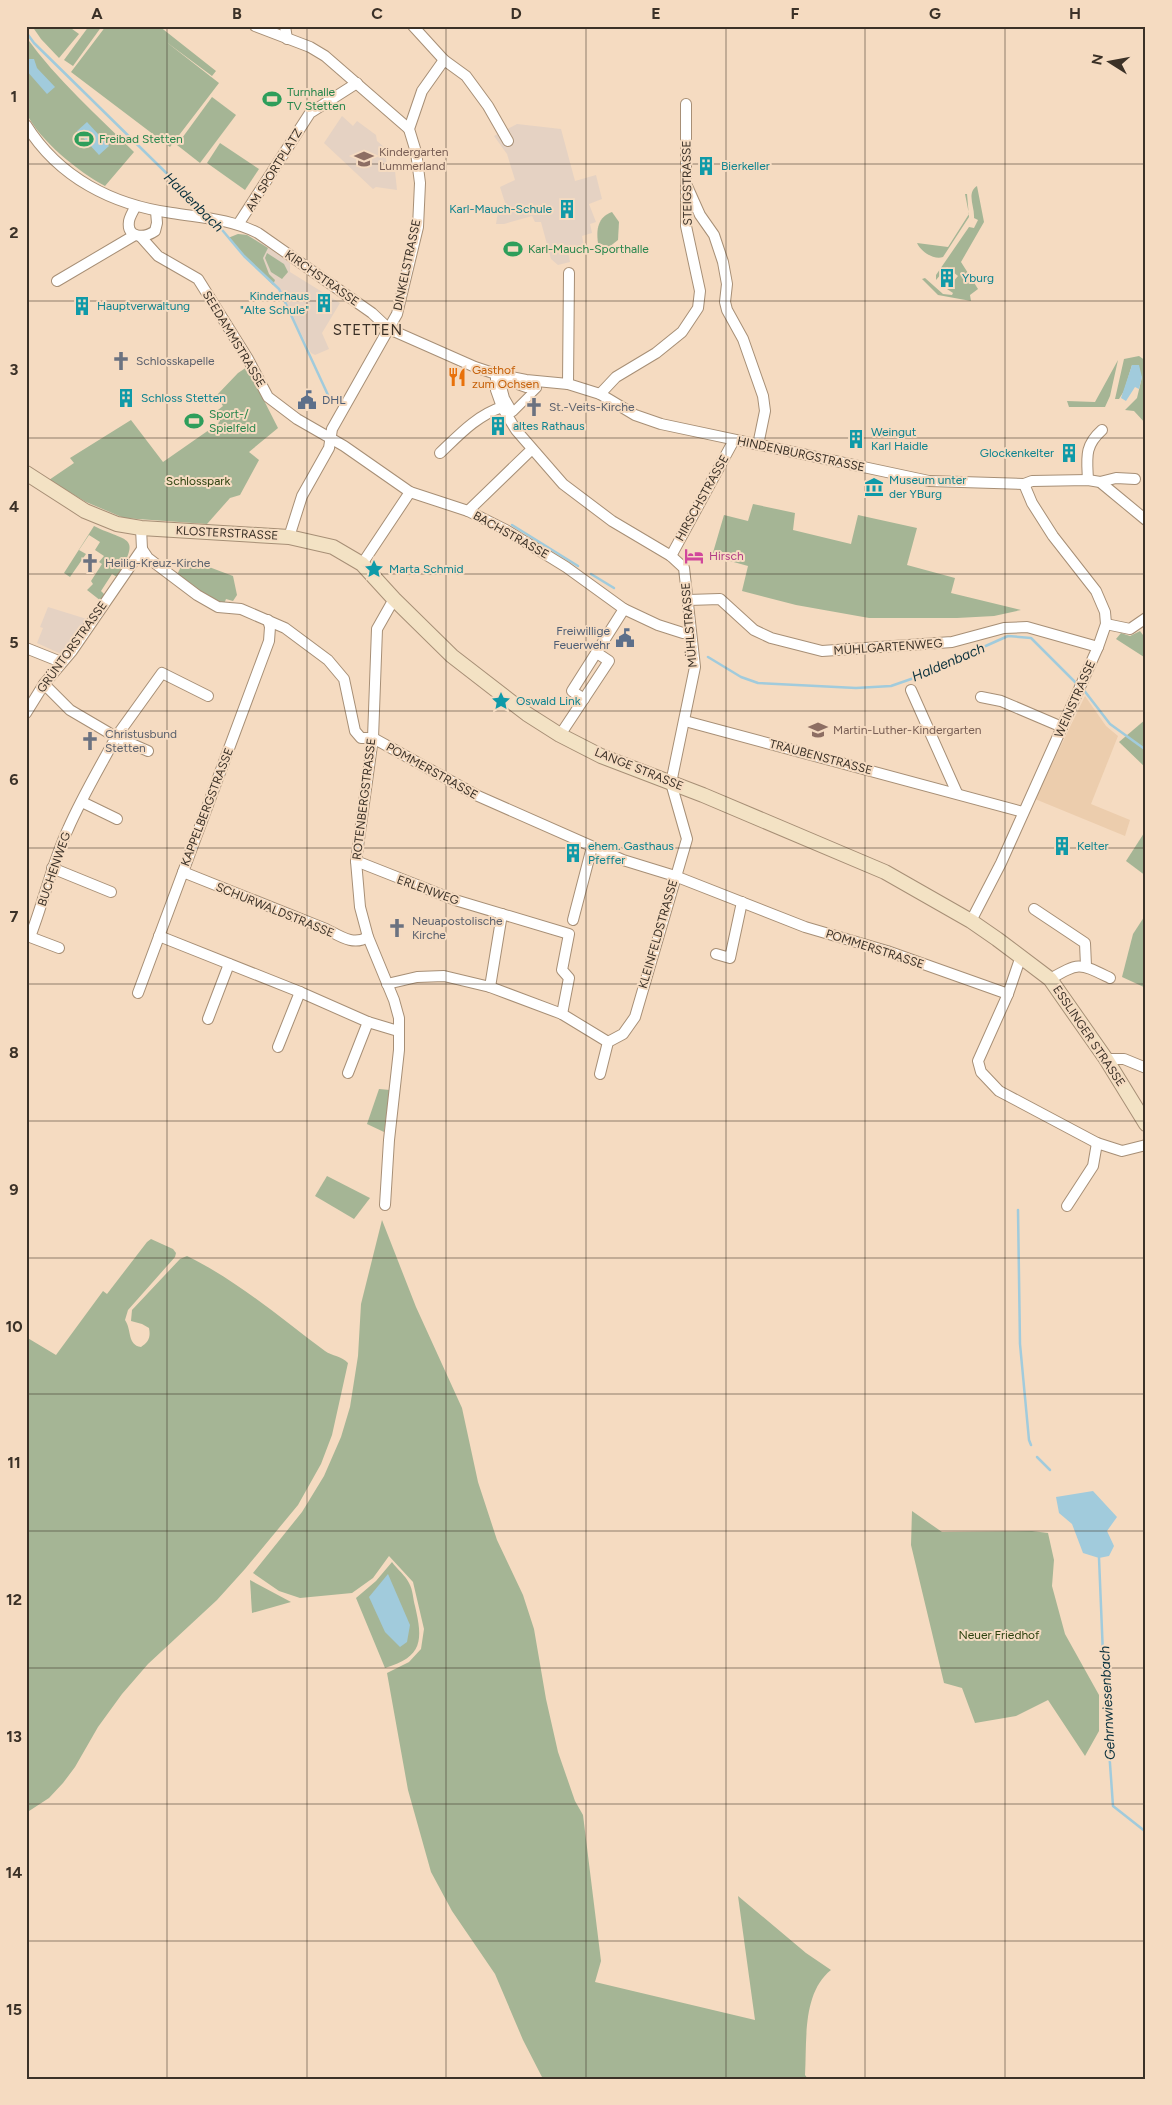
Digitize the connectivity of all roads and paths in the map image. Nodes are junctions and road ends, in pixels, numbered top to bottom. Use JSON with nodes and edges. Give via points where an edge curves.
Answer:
{"nodes":[{"id":1,"x":255,"y":26,"type":"edge"},
{"id":2,"x":285,"y":26,"type":"edge"},
{"id":3,"x":416,"y":27,"type":"edge"},
{"id":4,"x":287,"y":39,"type":"junction"},
{"id":5,"x":444,"y":60,"type":"junction"},
{"id":6,"x":357,"y":83,"type":"junction"},
{"id":7,"x":686,"y":104,"type":"dead end"},
{"id":8,"x":26,"y":125,"type":"edge"},
{"id":9,"x":408,"y":130,"type":"junction"},
{"id":10,"x":508,"y":141,"type":"dead end"},
{"id":11,"x":685,"y":183,"type":"junction"},
{"id":12,"x":136,"y":206,"type":"junction"},
{"id":13,"x":156,"y":211,"type":"junction"},
{"id":14,"x":239,"y":223,"type":"junction"},
{"id":15,"x":138,"y":236,"type":"junction"},
{"id":16,"x":569,"y":273,"type":"dead end"},
{"id":17,"x":57,"y":281,"type":"dead end"},
{"id":18,"x":389,"y":329,"type":"junction"},
{"id":19,"x":496,"y":374,"type":"junction"},
{"id":20,"x":568,"y":384,"type":"junction"},
{"id":21,"x":537,"y":388,"type":"joint"},
{"id":22,"x":600,"y":394,"type":"junction"},
{"id":23,"x":502,"y":407,"type":"junction"},
{"id":24,"x":1102,"y":430,"type":"dead end"},
{"id":25,"x":330,"y":437,"type":"junction"},
{"id":26,"x":734,"y":440,"type":"junction"},
{"id":27,"x":758,"y":445,"type":"junction"},
{"id":28,"x":531,"y":451,"type":"junction"},
{"id":29,"x":440,"y":454,"type":"dead end"},
{"id":30,"x":26,"y":473,"type":"edge"},
{"id":31,"x":1135,"y":479,"type":"dead end"},
{"id":32,"x":1088,"y":480,"type":"junction"},
{"id":33,"x":1100,"y":482,"type":"junction"},
{"id":34,"x":1024,"y":484,"type":"junction"},
{"id":35,"x":410,"y":492,"type":"junction"},
{"id":36,"x":468,"y":511,"type":"junction"},
{"id":37,"x":1146,"y":520,"type":"edge"},
{"id":38,"x":141,"y":528,"type":"junction"},
{"id":39,"x":289,"y":537,"type":"junction"},
{"id":40,"x":142,"y":550,"type":"junction"},
{"id":41,"x":671,"y":556,"type":"junction"},
{"id":42,"x":362,"y":564,"type":"junction"},
{"id":43,"x":394,"y":599,"type":"junction"},
{"id":44,"x":688,"y":600,"type":"junction"},
{"id":45,"x":624,"y":609,"type":"junction"},
{"id":46,"x":1146,"y":618,"type":"edge"},
{"id":47,"x":268,"y":620,"type":"junction"},
{"id":48,"x":1106,"y":624,"type":"junction"},
{"id":49,"x":690,"y":632,"type":"junction"},
{"id":50,"x":1098,"y":647,"type":"junction"},
{"id":51,"x":26,"y":648,"type":"edge"},
{"id":52,"x":61,"y":662,"type":"junction"},
{"id":53,"x":44,"y":684,"type":"junction"},
{"id":54,"x":911,"y":690,"type":"dead end"},
{"id":55,"x":208,"y":696,"type":"dead end"},
{"id":56,"x":982,"y":697,"type":"dead end"},
{"id":57,"x":26,"y":713,"type":"edge"},
{"id":58,"x":685,"y":721,"type":"junction"},
{"id":59,"x":1062,"y":728,"type":"junction"},
{"id":60,"x":560,"y":735,"type":"junction"},
{"id":61,"x":116,"y":737,"type":"junction"},
{"id":62,"x":373,"y":738,"type":"junction"},
{"id":63,"x":148,"y":751,"type":"dead end"},
{"id":64,"x":671,"y":783,"type":"junction"},
{"id":65,"x":957,"y":793,"type":"junction"},
{"id":66,"x":82,"y":802,"type":"junction"},
{"id":67,"x":1023,"y":812,"type":"junction"},
{"id":68,"x":116,"y":819,"type":"dead end"},
{"id":69,"x":592,"y":848,"type":"junction"},
{"id":70,"x":356,"y":861,"type":"junction"},
{"id":71,"x":52,"y":868,"type":"junction"},
{"id":72,"x":182,"y":872,"type":"junction"},
{"id":73,"x":675,"y":876,"type":"junction"},
{"id":74,"x":111,"y":892,"type":"dead end"},
{"id":75,"x":742,"y":902,"type":"junction"},
{"id":76,"x":1034,"y":909,"type":"dead end"},
{"id":77,"x":502,"y":914,"type":"junction"},
{"id":78,"x":573,"y":920,"type":"dead end"},
{"id":79,"x":971,"y":922,"type":"junction"},
{"id":80,"x":159,"y":936,"type":"junction"},
{"id":81,"x":28,"y":937,"type":"edge"},
{"id":82,"x":368,"y":937,"type":"junction"},
{"id":83,"x":59,"y":948,"type":"dead end"},
{"id":84,"x":716,"y":954,"type":"dead end"},
{"id":85,"x":1021,"y":956,"type":"junction"},
{"id":86,"x":229,"y":964,"type":"junction"},
{"id":87,"x":1086,"y":966,"type":"junction"},
{"id":88,"x":1110,"y":978,"type":"dead end"},
{"id":89,"x":1050,"y":979,"type":"junction"},
{"id":90,"x":387,"y":984,"type":"junction"},
{"id":91,"x":490,"y":987,"type":"junction"},
{"id":92,"x":300,"y":992,"type":"junction"},
{"id":93,"x":138,"y":993,"type":"dead end"},
{"id":94,"x":1008,"y":994,"type":"junction"},
{"id":95,"x":562,"y":1014,"type":"junction"},
{"id":96,"x":208,"y":1019,"type":"dead end"},
{"id":97,"x":368,"y":1022,"type":"junction"},
{"id":98,"x":398,"y":1030,"type":"junction"},
{"id":99,"x":608,"y":1042,"type":"junction"},
{"id":100,"x":278,"y":1047,"type":"dead end"},
{"id":101,"x":1106,"y":1059,"type":"junction"},
{"id":102,"x":1146,"y":1068,"type":"edge"},
{"id":103,"x":348,"y":1073,"type":"dead end"},
{"id":104,"x":600,"y":1074,"type":"dead end"},
{"id":105,"x":1146,"y":1124,"type":"edge"},
{"id":106,"x":1097,"y":1143,"type":"junction"},
{"id":107,"x":1146,"y":1145,"type":"edge"},
{"id":108,"x":385,"y":1205,"type":"dead end"},
{"id":109,"x":1067,"y":1206,"type":"dead end"}],
"edges":[{"from":1,"to":4,"type":"street"},
{"from":2,"to":4,"type":"street"},
{"from":3,"to":5,"type":"street"},
{"from":4,"to":6,"type":"street","via":[[325,56]]},
{"from":5,"to":9,"type":"street","via":[[422,91]]},
{"from":5,"to":10,"type":"street","via":[[466,76]]},
{"from":6,"to":9,"type":"street"},
{"from":6,"to":14,"type":"street","name":"AM SPORTPLATZ","via":[[310,114]]},
{"from":7,"to":11,"type":"street","name":"STEIGSTRASSE"},
{"from":8,"to":12,"type":"street","via":[[40,145],[79,180],[118,201]]},
{"from":9,"to":18,"type":"street","name":"DINKELSTRASSE","via":[[416,152],[420,183],[418,227],[397,314]]},
{"from":11,"to":22,"type":"street","name":"STEIGSTRASSE","via":[[686,226],[700,291],[698,308],[682,332],[656,353],[616,377]]},
{"from":11,"to":27,"type":"street","via":[[714,235],[727,284],[727,310],[743,339],[763,396],[765,411]]},
{"from":12,"to":13,"type":"street"},
{"from":12,"to":15,"type":"street","via":[[128,223]]},
{"from":13,"to":14,"type":"street","name":"KIRCHSTRASSE"},
{"from":13,"to":15,"type":"street","via":[[155,231],[149,236]]},
{"from":14,"to":18,"type":"street","name":"KIRCHSTRASSE","via":[[372,313]]},
{"from":15,"to":17,"type":"street"},
{"from":15,"to":25,"type":"street","name":"SEEDAMMSTRASSE","via":[[158,256],[198,279],[268,396],[297,419]]},
{"from":16,"to":20,"type":"street"},
{"from":18,"to":19,"type":"street","name":"KIRCHSTRASSE"},
{"from":18,"to":25,"type":"street","name":"KLOSTERSTRASSE"},
{"from":19,"to":20,"type":"street","name":"KIRCHSTRASSE"},
{"from":19,"to":23,"type":"street","name":"MÜHLSTRASSE","via":[[496,390]]},
{"from":20,"to":22,"type":"street","name":"KIRCHSTRASSE"},
{"from":21,"to":21,"type":"street","via":[[526,388],[500,379],[504,398],[513,412]]},
{"from":22,"to":26,"type":"street","name":"HINDENBURGSTRASSE","via":[[635,415],[661,424]]},
{"from":23,"to":28,"type":"street","name":"MÜHLSTRASSE"},
{"from":23,"to":29,"type":"street","via":[[473,421]]},
{"from":24,"to":32,"type":"street","via":[[1087,450]]},
{"from":25,"to":35,"type":"street","name":"BACHSTRASSE"},
{"from":25,"to":39,"type":"street","name":"KLOSTERSTRASSE","via":[[329,448],[302,496]]},
{"from":26,"to":27,"type":"street","name":"HINDENBURGSTRASSE"},
{"from":26,"to":41,"type":"street","name":"HIRSCHSTRASSE"},
{"from":27,"to":34,"type":"street","name":"HINDENBURGSTRASSE","via":[[929,481]]},
{"from":28,"to":36,"type":"street"},
{"from":28,"to":41,"type":"street","name":"MÜHLSTRASSE","via":[[578,496],[612,521]]},
{"from":30,"to":38,"type":"main road","name":"KLOSTERSTRASSE","via":[[86,511],[117,524]]},
{"from":31,"to":33,"type":"street","via":[[1116,478]]},
{"from":32,"to":33,"type":"street","name":"HINDENBURGSTRASSE"},
{"from":32,"to":34,"type":"street","name":"HINDENBURGSTRASSE"},
{"from":33,"to":37,"type":"street"},
{"from":34,"to":48,"type":"street","via":[[1053,536],[1096,590]]},
{"from":35,"to":36,"type":"street","name":"BACHSTRASSE"},
{"from":35,"to":42,"type":"street"},
{"from":36,"to":45,"type":"street","name":"BACHSTRASSE","via":[[566,567]]},
{"from":38,"to":39,"type":"main road","name":"KLOSTERSTRASSE"},
{"from":38,"to":40,"type":"street"},
{"from":39,"to":42,"type":"main road","name":"LANGE STRASSE","via":[[333,547]]},
{"from":40,"to":47,"type":"street","name":"POMMERSTRASSE","via":[[197,595],[218,607],[241,609]]},
{"from":40,"to":52,"type":"street","name":"GRÜNTORSTRASSE","via":[[72,652]]},
{"from":41,"to":44,"type":"street","name":"MÜHLSTRASSE","via":[[684,568]]},
{"from":42,"to":43,"type":"main road","name":"LANGE STRASSE"},
{"from":43,"to":60,"type":"main road","name":"LANGE STRASSE","via":[[452,656],[527,714]]},
{"from":43,"to":62,"type":"street","name":"ROTENBERGSTRASSE","via":[[377,629]]},
{"from":44,"to":49,"type":"street","name":"MÜHLSTRASSE"},
{"from":44,"to":50,"type":"street","name":"MÜHLGARTENWEG","via":[[720,599],[754,630],[771,638],[822,651],[952,642],[1004,628],[1027,627]]},
{"from":45,"to":49,"type":"street","name":"BACHSTRASSE","via":[[658,625]]},
{"from":45,"to":60,"type":"street","via":[[572,691],[584,699]]},
{"from":46,"to":48,"type":"street","via":[[1130,629]]},
{"from":47,"to":62,"type":"street","name":"POMMERSTRASSE","via":[[285,628],[328,660],[344,679],[355,731],[361,738]]},
{"from":47,"to":72,"type":"street","name":"KAPPELBERGSTRASSE","via":[[269,641]]},
{"from":48,"to":50,"type":"street","name":"WEINSTRASSE"},
{"from":49,"to":58,"type":"street","name":"MÜHLSTRASSE","via":[[695,667]]},
{"from":50,"to":59,"type":"street","name":"WEINSTRASSE"},
{"from":51,"to":52,"type":"street"},
{"from":52,"to":53,"type":"street","name":"GRÜNTORSTRASSE"},
{"from":53,"to":57,"type":"street","name":"GRÜNTORSTRASSE"},
{"from":53,"to":61,"type":"street","via":[[70,710]]},
{"from":54,"to":65,"type":"street"},
{"from":55,"to":61,"type":"street","name":"BUCHENWEG","via":[[162,673]]},
{"from":56,"to":59,"type":"street","via":[[1001,701]]},
{"from":58,"to":64,"type":"street","name":"MÜHLSTRASSE"},
{"from":58,"to":65,"type":"street","name":"TRAUBENSTRASSE"},
{"from":59,"to":67,"type":"street","name":"WEINSTRASSE"},
{"from":60,"to":64,"type":"main road","name":"LANGE STRASSE","via":[[601,756]]},
{"from":61,"to":63,"type":"street"},
{"from":61,"to":66,"type":"street","name":"BUCHENWEG"},
{"from":62,"to":69,"type":"street","name":"POMMERSTRASSE","via":[[478,796]]},
{"from":62,"to":70,"type":"street","name":"ROTENBERGSTRASSE"},
{"from":64,"to":73,"type":"street","name":"KLEINFELDSTRASSE","via":[[687,839]]},
{"from":64,"to":79,"type":"main road","name":"LANGE STRASSE","via":[[885,872]]},
{"from":65,"to":67,"type":"street","name":"TRAUBENSTRASSE"},
{"from":66,"to":68,"type":"street"},
{"from":66,"to":71,"type":"street","name":"BUCHENWEG"},
{"from":67,"to":79,"type":"street","name":"WEINSTRASSE"},
{"from":69,"to":73,"type":"street","name":"POMMERSTRASSE"},
{"from":69,"to":78,"type":"street"},
{"from":70,"to":77,"type":"street","name":"ERLENWEG","via":[[456,900]]},
{"from":70,"to":82,"type":"street","name":"ROTENBERGSTRASSE","via":[[360,907]]},
{"from":71,"to":74,"type":"street"},
{"from":71,"to":81,"type":"street","name":"BUCHENWEG","via":[[42,905]]},
{"from":72,"to":80,"type":"street","name":"KAPPELBERGSTRASSE"},
{"from":72,"to":82,"type":"street","name":"SCHURWALDSTRASSE","via":[[355,942]]},
{"from":73,"to":75,"type":"street","name":"POMMERSTRASSE"},
{"from":73,"to":99,"type":"street","name":"KLEINFELDSTRASSE","via":[[635,1016],[623,1034]]},
{"from":75,"to":84,"type":"street","via":[[730,958]]},
{"from":75,"to":94,"type":"street","name":"POMMERSTRASSE"},
{"from":76,"to":87,"type":"street","via":[[1085,943]]},
{"from":77,"to":91,"type":"street"},
{"from":77,"to":95,"type":"street","name":"ERLENWEG","via":[[569,934],[562,970],[569,978]]},
{"from":79,"to":85,"type":"main road","name":"LANGE STRASSE"},
{"from":80,"to":86,"type":"street"},
{"from":80,"to":93,"type":"street","name":"KAPPELBERGSTRASSE"},
{"from":81,"to":83,"type":"street","name":"BUCHENWEG"},
{"from":82,"to":90,"type":"street","name":"ROTENBERGSTRASSE"},
{"from":85,"to":89,"type":"main road","name":"ESSLINGER STRASSE"},
{"from":85,"to":94,"type":"street"},
{"from":86,"to":92,"type":"street"},
{"from":86,"to":96,"type":"street"},
{"from":87,"to":88,"type":"street"},
{"from":87,"to":89,"type":"street","via":[[1073,965]]},
{"from":89,"to":101,"type":"main road","name":"ESSLINGER STRASSE"},
{"from":90,"to":91,"type":"street","via":[[417,977],[444,976]]},
{"from":90,"to":98,"type":"street","name":"ROTENBERGSTRASSE","via":[[394,1000]]},
{"from":91,"to":95,"type":"street"},
{"from":92,"to":97,"type":"street"},
{"from":92,"to":100,"type":"street"},
{"from":94,"to":106,"type":"street","via":[[978,1061],[981,1072],[999,1091]]},
{"from":95,"to":99,"type":"street"},
{"from":97,"to":98,"type":"street"},
{"from":97,"to":103,"type":"street"},
{"from":98,"to":108,"type":"street","name":"ROTENBERGSTRASSE"},
{"from":99,"to":104,"type":"street"},
{"from":101,"to":102,"type":"street","via":[[1124,1059]]},
{"from":101,"to":105,"type":"main road","name":"ESSLINGER STRASSE"},
{"from":106,"to":107,"type":"street","via":[[1122,1151]]},
{"from":106,"to":109,"type":"street","via":[[1093,1166]]}]}
